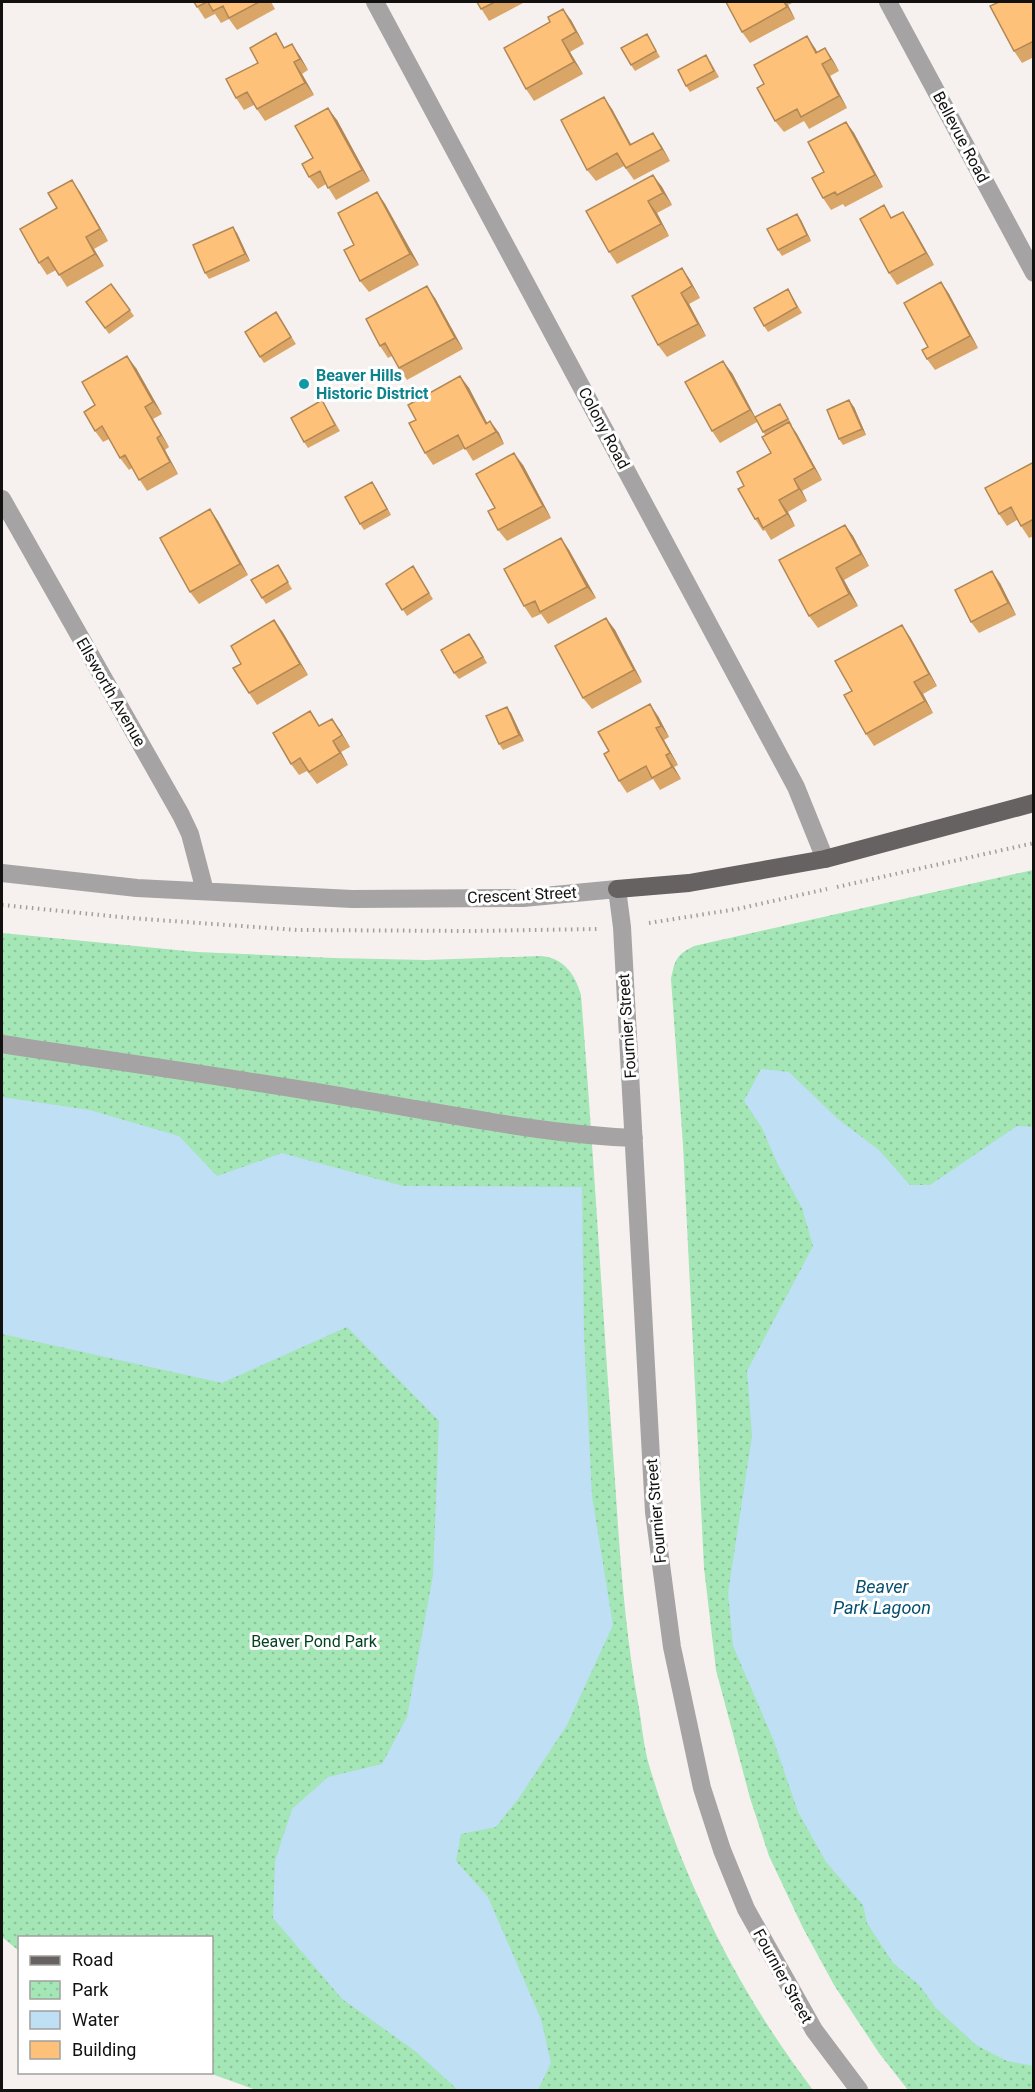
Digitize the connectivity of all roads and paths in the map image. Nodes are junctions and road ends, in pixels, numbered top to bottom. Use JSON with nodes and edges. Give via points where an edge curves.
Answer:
{"nodes":[{"id":1,"x":375,"y":2,"type":"edge"},
{"id":2,"x":888,"y":2,"type":"edge"},
{"id":3,"x":1034,"y":273,"type":"edge"},
{"id":4,"x":2,"y":499,"type":"edge"},
{"id":5,"x":1034,"y":803,"type":"edge"},
{"id":6,"x":825,"y":859,"type":"junction"},
{"id":7,"x":2,"y":873,"type":"edge"},
{"id":8,"x":617,"y":889,"type":"junction"},
{"id":9,"x":205,"y":891,"type":"junction"},
{"id":10,"x":2,"y":1044,"type":"edge"},
{"id":11,"x":634,"y":1138,"type":"junction"},
{"id":12,"x":859,"y":2091,"type":"edge"}],
"edges":[{"from":1,"to":6,"type":"street","name":"Colony Road","via":[[796,787]]},
{"from":2,"to":3,"type":"street","name":"Bellevue Road"},
{"from":4,"to":9,"type":"street","name":"Ellsworth Avenue","via":[[181,815]]},
{"from":5,"to":6,"type":"main road","name":"Crescent Street"},
{"from":6,"to":8,"type":"main road","name":"Crescent Street","via":[[689,883]]},
{"from":7,"to":9,"type":"street","name":"Crescent Street","via":[[137,888]]},
{"from":8,"to":9,"type":"street","name":"Crescent Street","via":[[523,898],[352,899]]},
{"from":8,"to":11,"type":"street","name":"Fournier Street"},
{"from":10,"to":11,"type":"street","via":[[533,1128]]},
{"from":11,"to":12,"type":"street","name":"Fournier Street","via":[[654,1512],[672,1647],[702,1788],[746,1909],[814,2030]]}]}
